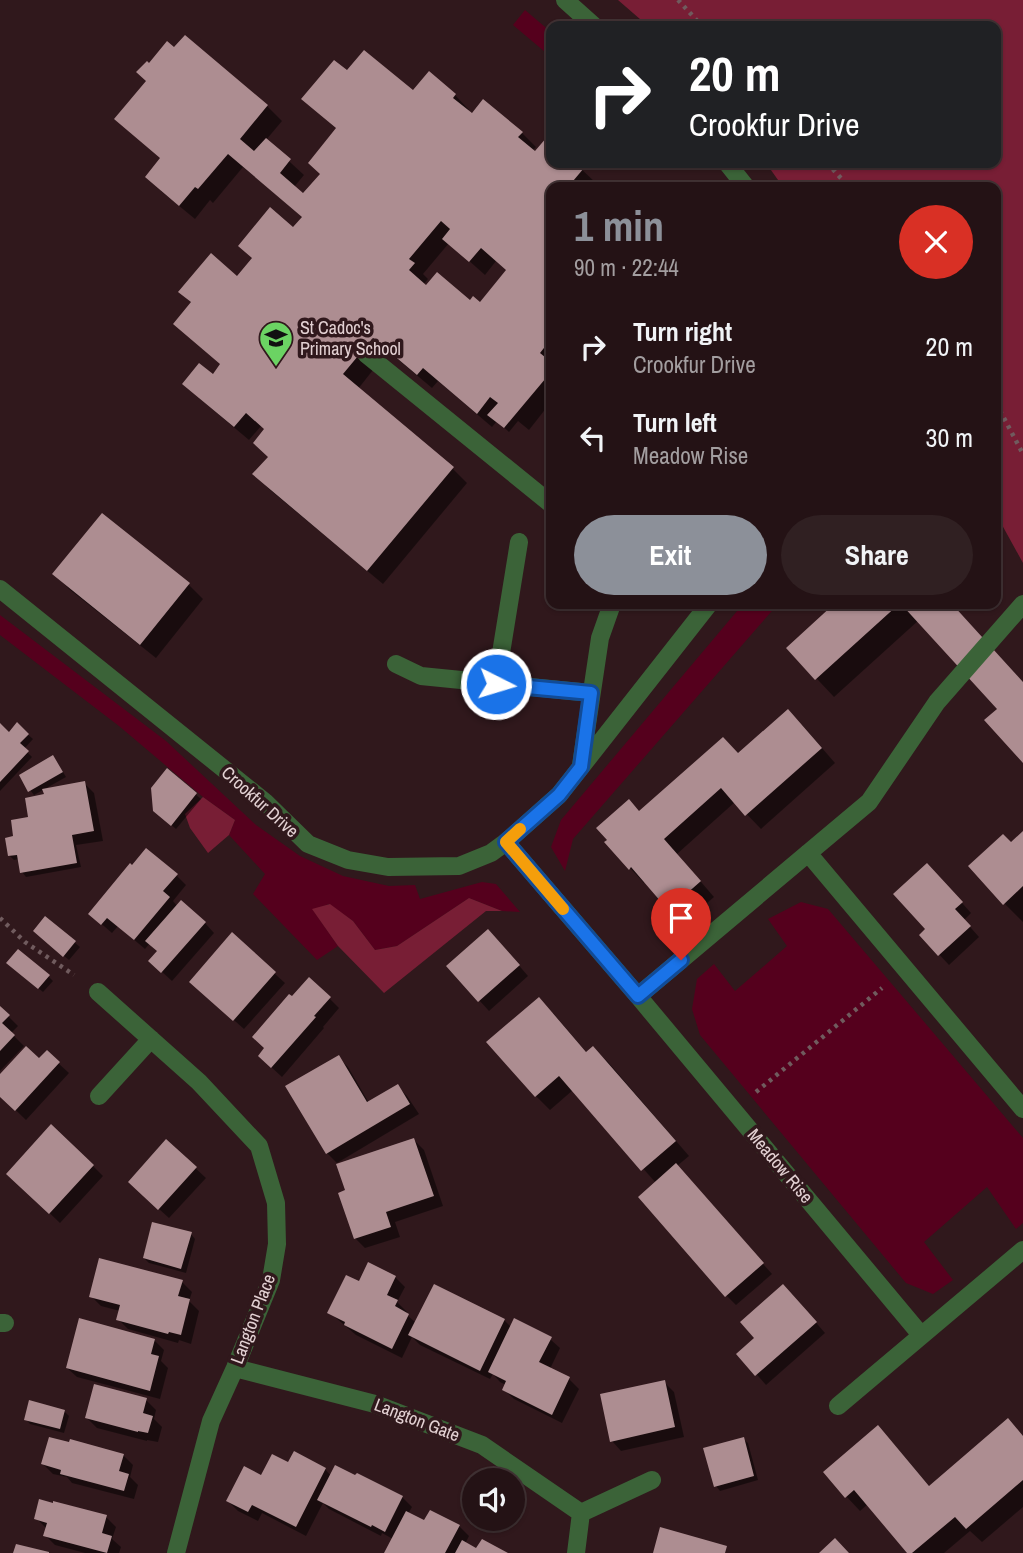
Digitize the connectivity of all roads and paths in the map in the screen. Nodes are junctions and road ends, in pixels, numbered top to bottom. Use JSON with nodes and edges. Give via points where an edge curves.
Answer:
{"nodes":[{"id":1,"x":565,"y":0,"type":"edge"},
{"id":2,"x":678,"y":0,"type":"edge"},
{"id":3,"x":588,"y":21,"type":"edge"},
{"id":4,"x":697,"y":21,"type":"edge"},
{"id":5,"x":731,"y":168,"type":"edge"},
{"id":6,"x":832,"y":168,"type":"edge"},
{"id":7,"x":742,"y":182,"type":"edge"},
{"id":8,"x":844,"y":182,"type":"edge"},
{"id":9,"x":366,"y":354,"type":"dead end"},
{"id":10,"x":1001,"y":412,"type":"edge"},
{"id":11,"x":1023,"y":454,"type":"edge"},
{"id":12,"x":546,"y":496,"type":"edge"},
{"id":13,"x":520,"y":542,"type":"dead end"},
{"id":14,"x":0,"y":589,"type":"edge"},
{"id":15,"x":1023,"y":604,"type":"edge"},
{"id":16,"x":610,"y":609,"type":"edge"},
{"id":17,"x":705,"y":609,"type":"edge"},
{"id":18,"x":396,"y":664,"type":"dead end"},
{"id":19,"x":496,"y":684,"type":"junction"},
{"id":20,"x":591,"y":693,"type":"junction"},
{"id":21,"x":581,"y":767,"type":"junction"},
{"id":22,"x":506,"y":842,"type":"junction"},
{"id":23,"x":808,"y":853,"type":"junction"},
{"id":24,"x":0,"y":918,"type":"edge"},
{"id":25,"x":905,"y":969,"type":"junction"},
{"id":26,"x":98,"y":992,"type":"joint"},
{"id":27,"x":638,"y":996,"type":"junction"},
{"id":28,"x":151,"y":1039,"type":"junction"},
{"id":29,"x":99,"y":1096,"type":"dead end"},
{"id":30,"x":1023,"y":1109,"type":"edge"},
{"id":31,"x":734,"y":1111,"type":"junction"},
{"id":32,"x":1023,"y":1250,"type":"edge"},
{"id":33,"x":921,"y":1335,"type":"junction"},
{"id":34,"x":235,"y":1368,"type":"junction"},
{"id":35,"x":838,"y":1406,"type":"dead end"},
{"id":36,"x":652,"y":1480,"type":"dead end"},
{"id":37,"x":581,"y":1513,"type":"junction"},
{"id":38,"x":176,"y":1553,"type":"edge"},
{"id":39,"x":576,"y":1553,"type":"edge"}],
"edges":[{"from":1,"to":3,"type":"street"},
{"from":2,"to":4,"type":"path"},
{"from":5,"to":7,"type":"street"},
{"from":6,"to":8,"type":"path"},
{"from":9,"to":12,"type":"street"},
{"from":10,"to":11,"type":"path"},
{"from":13,"to":19,"type":"street"},
{"from":14,"to":22,"type":"street","name":"Crookfur Drive","via":[[265,802],[308,844],[348,860],[388,867],[459,866]]},
{"from":15,"to":23,"type":"street","via":[[937,702],[869,802]]},
{"from":16,"to":20,"type":"street","via":[[600,638]]},
{"from":17,"to":21,"type":"street","name":"Crookfur Drive"},
{"from":18,"to":19,"type":"street","via":[[421,677]]},
{"from":19,"to":20,"type":"street"},
{"from":20,"to":21,"type":"street"},
{"from":21,"to":22,"type":"street","name":"Crookfur Drive","via":[[559,795]]},
{"from":22,"to":27,"type":"street","name":"Meadow Rise"},
{"from":23,"to":25,"type":"street"},
{"from":23,"to":27,"type":"street"},
{"from":24,"to":26,"type":"path","via":[[25,942]]},
{"from":25,"to":30,"type":"street"},
{"from":25,"to":31,"type":"path"},
{"from":26,"to":28,"type":"street","name":"Langton Place"},
{"from":27,"to":31,"type":"street","name":"Meadow Rise"},
{"from":28,"to":29,"type":"street"},
{"from":28,"to":34,"type":"street","name":"Langton Place","via":[[200,1082],[258,1146],[276,1203],[277,1244],[271,1280]]},
{"from":31,"to":33,"type":"street","name":"Meadow Rise"},
{"from":32,"to":33,"type":"street"},
{"from":33,"to":35,"type":"street"},
{"from":34,"to":37,"type":"street","name":"Langton Gate","via":[[375,1404],[482,1445]]},
{"from":34,"to":38,"type":"street","name":"Langton Place","via":[[211,1421]]},
{"from":36,"to":37,"type":"street"},
{"from":37,"to":39,"type":"street"}]}
